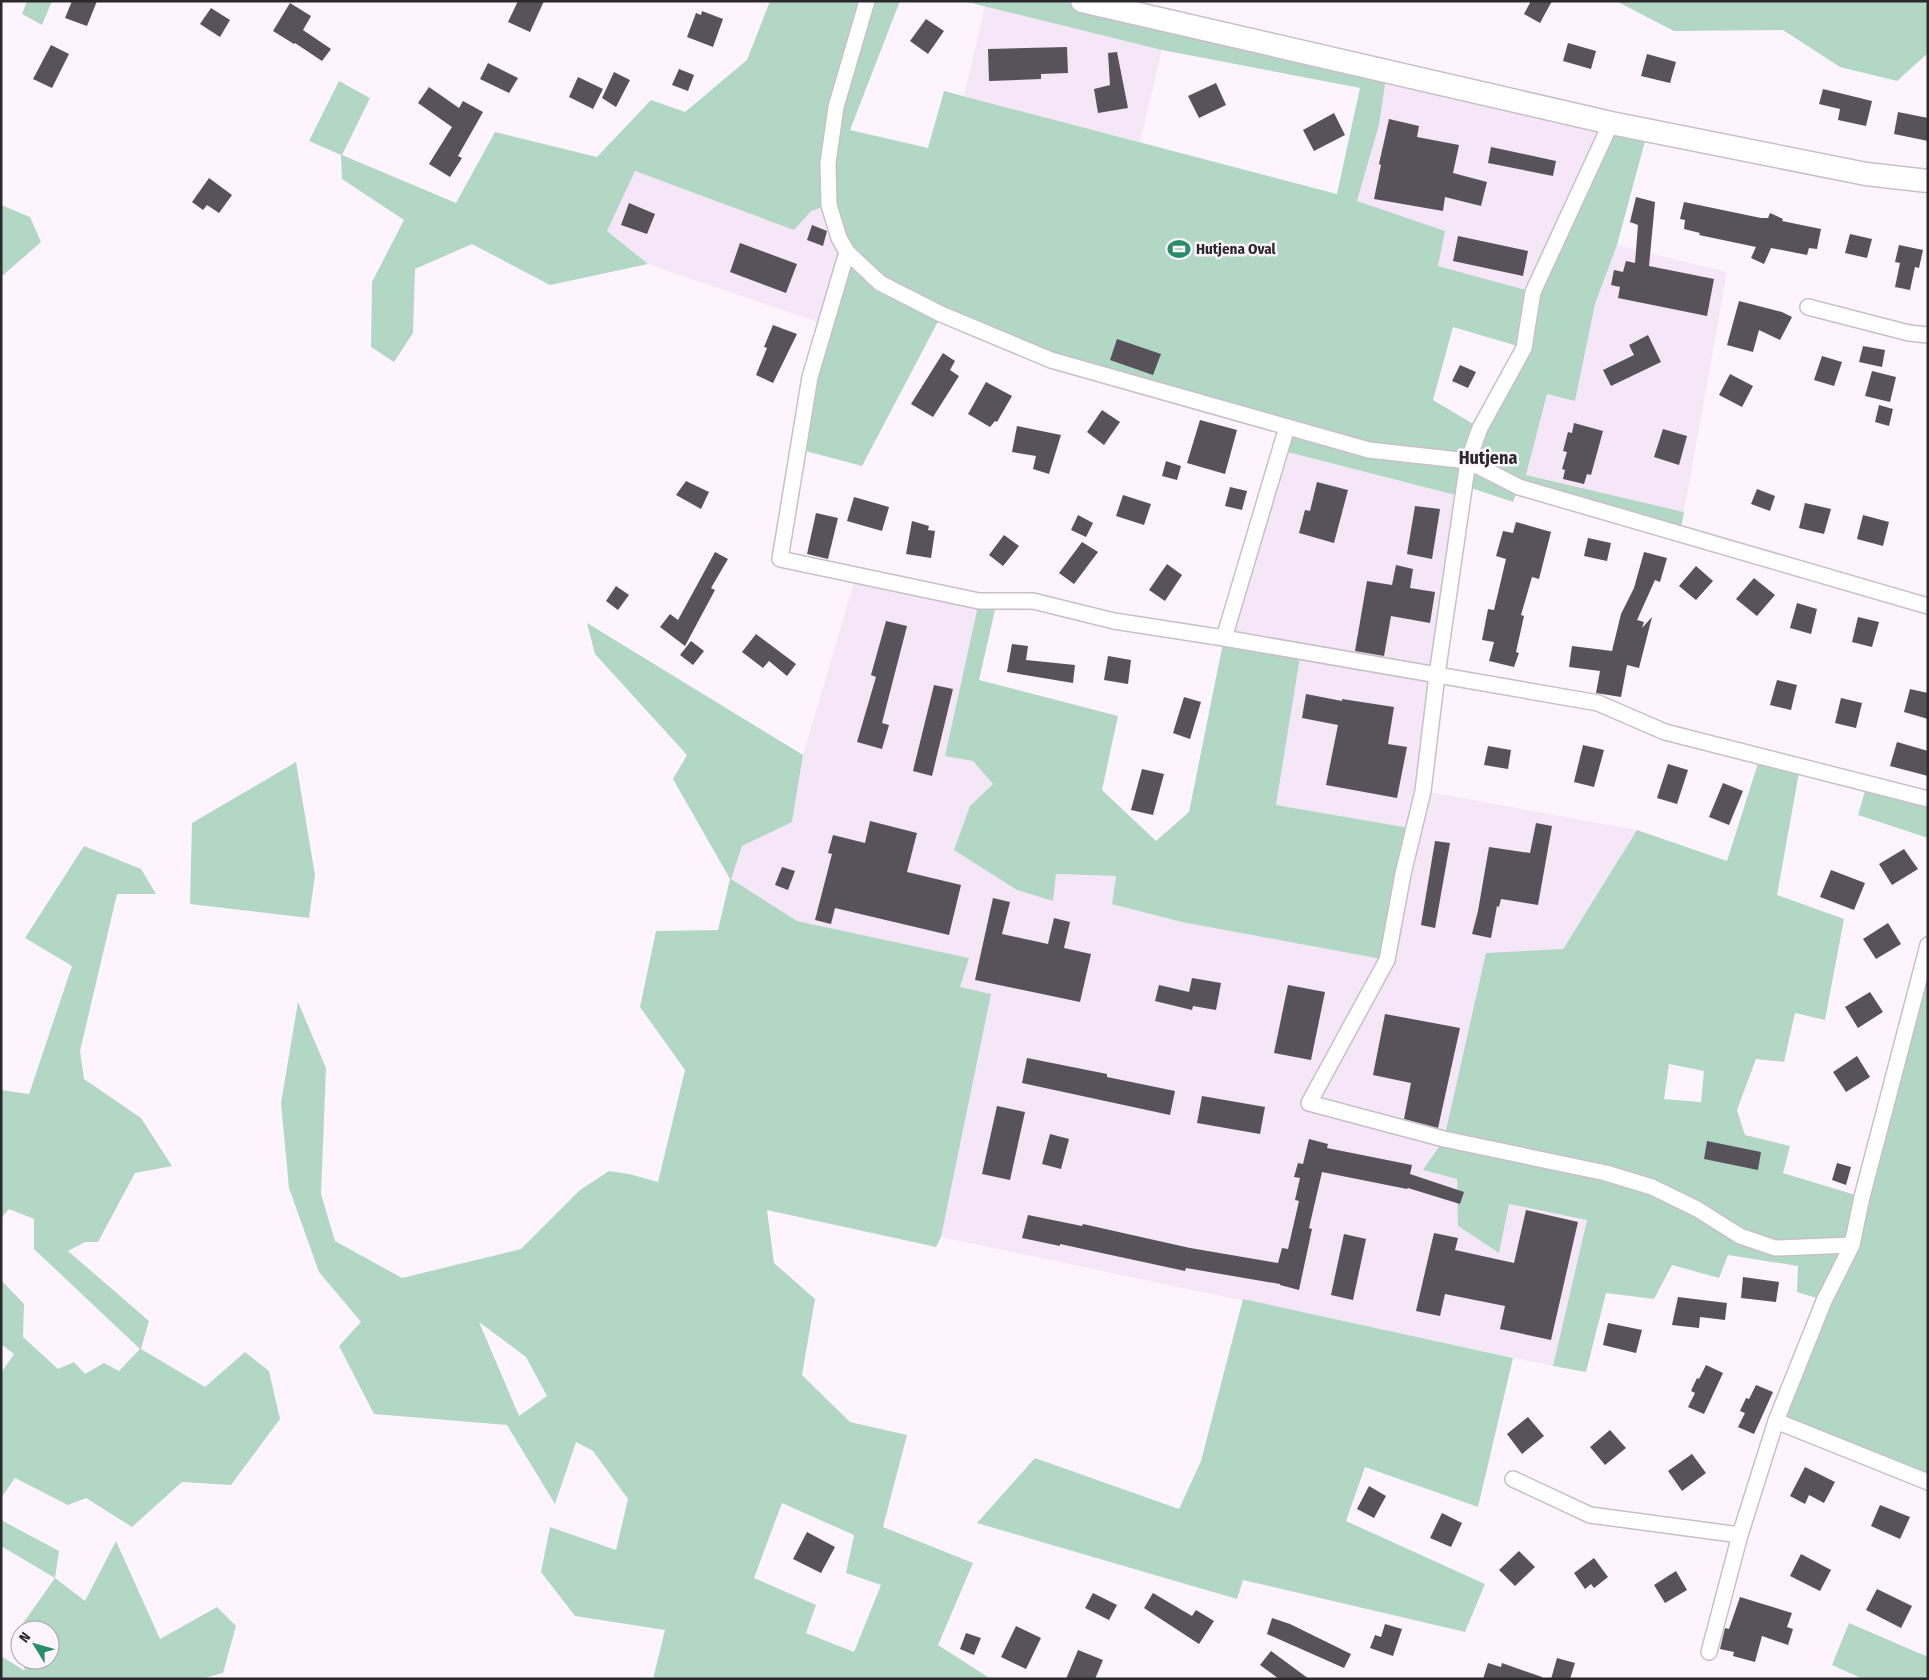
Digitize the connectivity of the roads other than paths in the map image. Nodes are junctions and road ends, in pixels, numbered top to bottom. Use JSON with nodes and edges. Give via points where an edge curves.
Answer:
{"nodes":[{"id":1,"x":867,"y":1,"type":"edge"},
{"id":2,"x":1082,"y":1,"type":"edge"},
{"id":3,"x":1611,"y":123,"type":"junction"},
{"id":4,"x":1928,"y":181,"type":"edge"},
{"id":5,"x":847,"y":252,"type":"junction"},
{"id":6,"x":1808,"y":308,"type":"dead end"},
{"id":7,"x":1928,"y":335,"type":"edge"},
{"id":8,"x":1287,"y":427,"type":"junction"},
{"id":9,"x":1468,"y":461,"type":"junction"},
{"id":10,"x":1928,"y":606,"type":"edge"},
{"id":11,"x":1224,"y":638,"type":"junction"},
{"id":12,"x":1437,"y":675,"type":"junction"},
{"id":13,"x":1928,"y":799,"type":"edge"},
{"id":14,"x":1928,"y":945,"type":"edge"},
{"id":15,"x":1852,"y":1245,"type":"junction"},
{"id":16,"x":1776,"y":1422,"type":"junction"},
{"id":17,"x":1513,"y":1480,"type":"dead end"},
{"id":18,"x":1928,"y":1482,"type":"edge"},
{"id":19,"x":1740,"y":1535,"type":"junction"},
{"id":20,"x":1709,"y":1652,"type":"dead end"}],
"edges":[{"from":1,"to":5,"type":"street","via":[[836,107],[828,163],[829,205]]},
{"from":2,"to":3,"type":"main road"},
{"from":3,"to":4,"type":"main road","via":[[1866,174]]},
{"from":3,"to":9,"type":"street","via":[[1533,292],[1524,348],[1480,428]]},
{"from":5,"to":8,"type":"street","via":[[880,283],[942,314],[1051,360]]},
{"from":5,"to":11,"type":"street","via":[[810,376],[780,559],[979,601],[1033,601],[1114,621]]},
{"from":6,"to":7,"type":"street","via":[[1909,334]]},
{"from":8,"to":9,"type":"street","via":[[1369,450]]},
{"from":8,"to":11,"type":"street"},
{"from":9,"to":10,"type":"street","via":[[1519,487]]},
{"from":9,"to":12,"type":"street"},
{"from":11,"to":12,"type":"street"},
{"from":12,"to":13,"type":"street","via":[[1598,702],[1665,732]]},
{"from":12,"to":15,"type":"street","via":[[1423,791],[1402,874],[1387,960],[1309,1103],[1444,1139],[1606,1173],[1652,1187],[1740,1236],[1775,1248]]},
{"from":14,"to":15,"type":"street"},
{"from":15,"to":16,"type":"street","via":[[1824,1300]]},
{"from":16,"to":18,"type":"street"},
{"from":16,"to":19,"type":"street"},
{"from":17,"to":19,"type":"street","via":[[1590,1515]]},
{"from":19,"to":20,"type":"street"}]}
